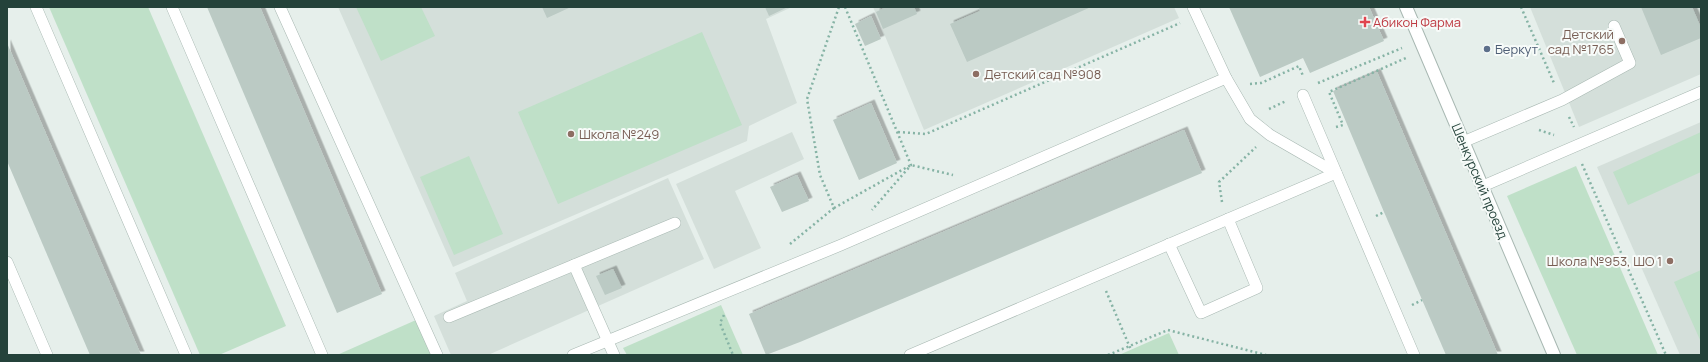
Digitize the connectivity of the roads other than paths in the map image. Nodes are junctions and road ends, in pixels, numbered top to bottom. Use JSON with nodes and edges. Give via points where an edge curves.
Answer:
{"nodes":[{"id":1,"x":36,"y":7,"type":"edge"},
{"id":2,"x":172,"y":7,"type":"edge"},
{"id":3,"x":280,"y":7,"type":"edge"},
{"id":4,"x":1193,"y":7,"type":"edge"},
{"id":5,"x":1406,"y":7,"type":"edge"},
{"id":6,"x":1614,"y":26,"type":"dead end"},
{"id":7,"x":1226,"y":78,"type":"junction"},
{"id":8,"x":1306,"y":92,"type":"road end"},
{"id":9,"x":1701,"y":92,"type":"edge"},
{"id":10,"x":1463,"y":142,"type":"junction"},
{"id":11,"x":1336,"y":173,"type":"junction"},
{"id":12,"x":1483,"y":186,"type":"junction"},
{"id":13,"x":1226,"y":220,"type":"junction"},
{"id":14,"x":675,"y":222,"type":"dead end"},
{"id":15,"x":1169,"y":244,"type":"junction"},
{"id":16,"x":7,"y":262,"type":"edge"},
{"id":17,"x":574,"y":265,"type":"junction"},
{"id":18,"x":449,"y":317,"type":"dead end"},
{"id":19,"x":608,"y":340,"type":"junction"},
{"id":20,"x":47,"y":355,"type":"edge"},
{"id":21,"x":186,"y":355,"type":"edge"},
{"id":22,"x":322,"y":355,"type":"edge"},
{"id":23,"x":437,"y":355,"type":"edge"},
{"id":24,"x":573,"y":355,"type":"edge"},
{"id":25,"x":614,"y":355,"type":"edge"},
{"id":26,"x":910,"y":355,"type":"edge"},
{"id":27,"x":1414,"y":355,"type":"edge"},
{"id":28,"x":1554,"y":355,"type":"edge"}],
"edges":[{"from":1,"to":21,"type":"lane"},
{"from":2,"to":22,"type":"lane"},
{"from":3,"to":23,"type":"lane"},
{"from":4,"to":7,"type":"lane"},
{"from":5,"to":10,"type":"street","name":"Шенкурский проезд"},
{"from":6,"to":10,"type":"lane","via":[[1630,63],[1562,100]]},
{"from":7,"to":11,"type":"lane","via":[[1250,119],[1270,135]]},
{"from":7,"to":19,"type":"lane","via":[[841,245]]},
{"from":8,"to":11,"type":"lane"},
{"from":9,"to":12,"type":"lane"},
{"from":10,"to":12,"type":"street","name":"Шенкурский проезд"},
{"from":11,"to":13,"type":"lane"},
{"from":11,"to":27,"type":"lane"},
{"from":12,"to":28,"type":"street","name":"Шенкурский проезд"},
{"from":13,"to":15,"type":"lane"},
{"from":13,"to":15,"type":"lane","via":[[1257,288],[1201,313]]},
{"from":14,"to":17,"type":"lane"},
{"from":15,"to":26,"type":"lane"},
{"from":16,"to":20,"type":"lane"},
{"from":17,"to":18,"type":"lane"},
{"from":17,"to":19,"type":"lane"},
{"from":19,"to":24,"type":"lane"},
{"from":19,"to":25,"type":"lane"}]}
